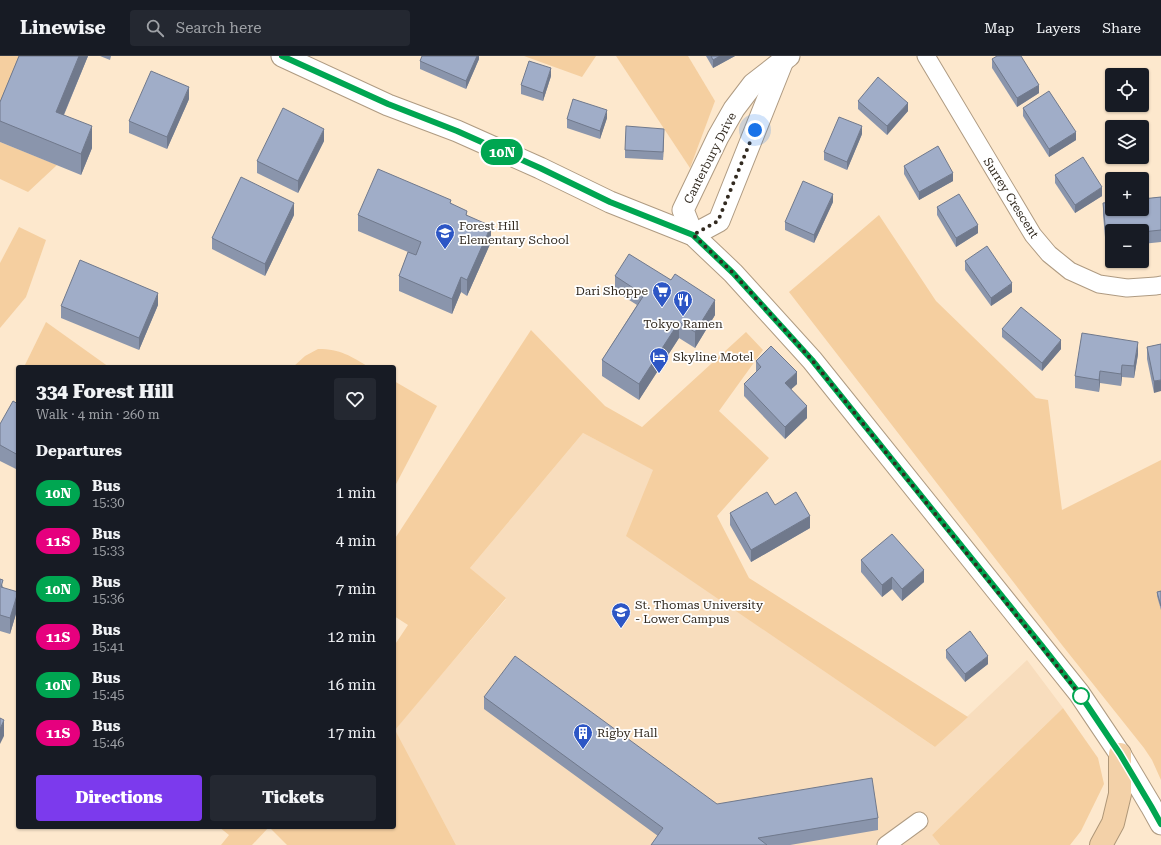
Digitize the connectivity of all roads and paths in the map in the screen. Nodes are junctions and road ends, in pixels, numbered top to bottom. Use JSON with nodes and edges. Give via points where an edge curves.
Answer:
{"nodes":[{"id":1,"x":282,"y":56,"type":"edge"},
{"id":2,"x":926,"y":56,"type":"edge"},
{"id":3,"x":786,"y":58,"type":"edge"},
{"id":4,"x":693,"y":235,"type":"junction"},
{"id":5,"x":1161,"y":284,"type":"edge"},
{"id":6,"x":1120,"y":754,"type":"junction"},
{"id":7,"x":919,"y":821,"type":"dead end"},
{"id":8,"x":1161,"y":824,"type":"edge"},
{"id":9,"x":886,"y":845,"type":"edge"},
{"id":10,"x":1101,"y":845,"type":"edge"}],
"edges":[{"from":1,"to":4,"type":"street","via":[[388,104],[457,131],[610,202]]},
{"from":2,"to":5,"type":"street","name":"Surrey Crescent","via":[[1033,235],[1049,254],[1070,271],[1099,284],[1127,288]]},
{"from":3,"to":4,"type":"street","name":"Canterbury Drive","via":[[718,221]]},
{"from":3,"to":4,"type":"street","name":"Canterbury Drive","via":[[753,84],[734,109],[718,137],[683,210]]},
{"from":4,"to":6,"type":"street","via":[[733,273],[812,360],[1079,693]]},
{"from":6,"to":8,"type":"street"},
{"from":6,"to":10,"type":"highway","via":[[1120,794],[1113,823]]},
{"from":7,"to":9,"type":"street"}]}
